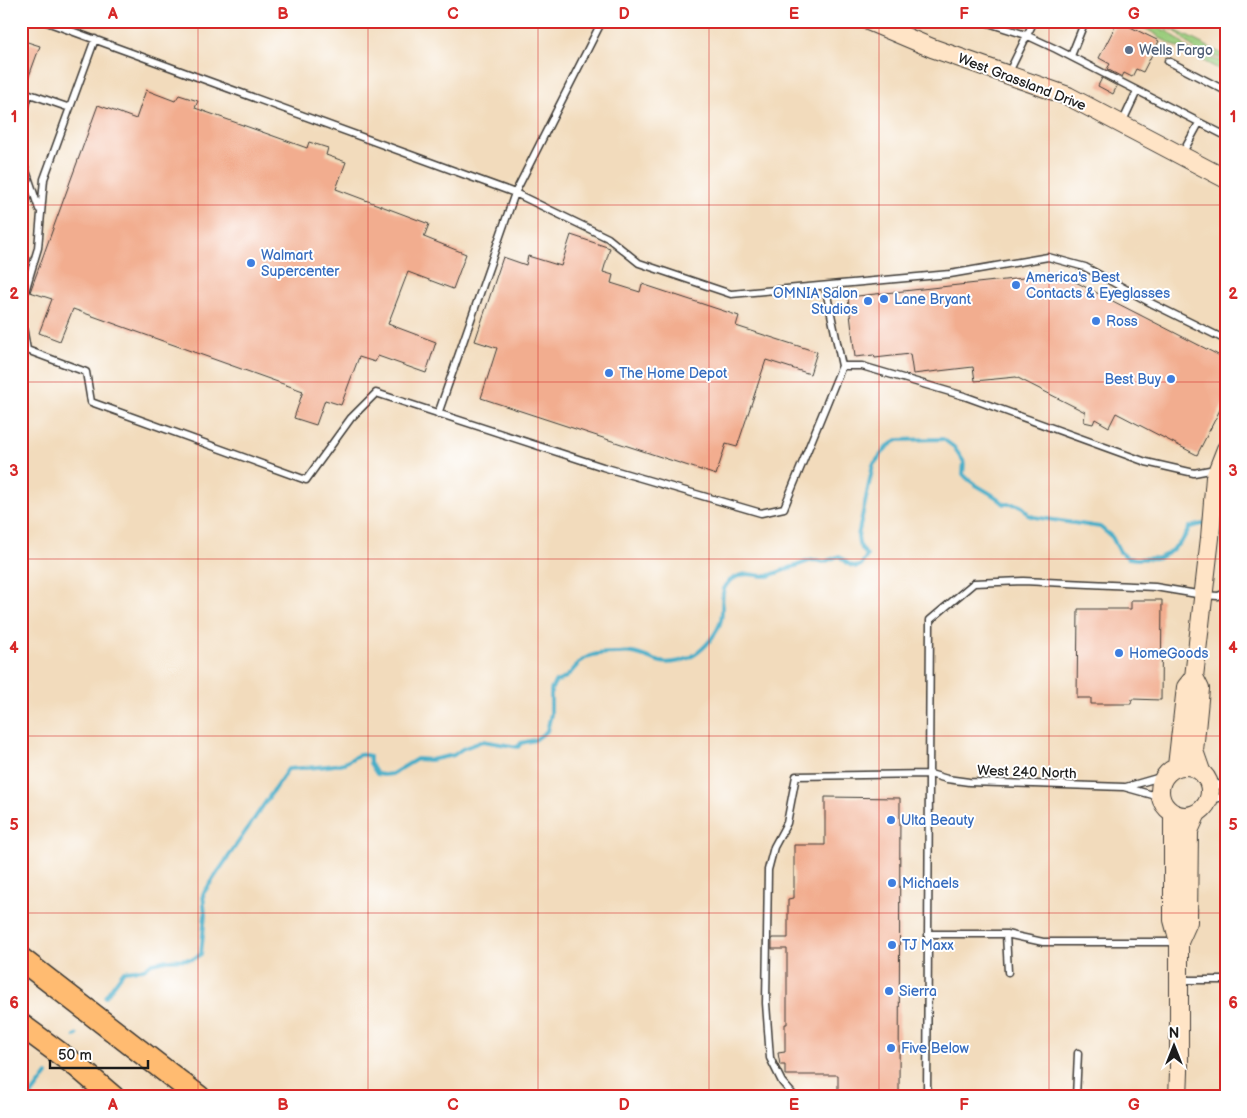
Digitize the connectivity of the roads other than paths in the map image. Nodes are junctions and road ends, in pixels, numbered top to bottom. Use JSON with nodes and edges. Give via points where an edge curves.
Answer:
{"nodes":[{"id":1,"x":602,"y":21,"type":"edge"},
{"id":2,"x":868,"y":21,"type":"edge"},
{"id":3,"x":982,"y":21,"type":"edge"},
{"id":4,"x":1034,"y":21,"type":"edge"},
{"id":5,"x":1085,"y":21,"type":"edge"},
{"id":6,"x":46,"y":22,"type":"edge"},
{"id":7,"x":1026,"y":36,"type":"junction"},
{"id":8,"x":95,"y":39,"type":"junction"},
{"id":9,"x":1071,"y":56,"type":"junction"},
{"id":10,"x":1168,"y":61,"type":"dead end"},
{"id":11,"x":1007,"y":75,"type":"junction"},
{"id":12,"x":1138,"y":90,"type":"junction"},
{"id":13,"x":21,"y":91,"type":"edge"},
{"id":14,"x":1226,"y":91,"type":"edge"},
{"id":15,"x":29,"y":94,"type":"junction"},
{"id":16,"x":70,"y":108,"type":"junction"},
{"id":17,"x":1199,"y":122,"type":"junction"},
{"id":18,"x":21,"y":124,"type":"edge"},
{"id":19,"x":1122,"y":124,"type":"junction"},
{"id":20,"x":1226,"y":136,"type":"edge"},
{"id":21,"x":1182,"y":155,"type":"junction"},
{"id":22,"x":21,"y":156,"type":"edge"},
{"id":23,"x":1226,"y":179,"type":"edge"},
{"id":24,"x":515,"y":194,"type":"junction"},
{"id":25,"x":40,"y":211,"type":"junction"},
{"id":26,"x":825,"y":286,"type":"junction"},
{"id":27,"x":21,"y":305,"type":"edge"},
{"id":28,"x":21,"y":315,"type":"edge"},
{"id":29,"x":1226,"y":340,"type":"edge"},
{"id":30,"x":842,"y":366,"type":"junction"},
{"id":31,"x":438,"y":414,"type":"junction"},
{"id":32,"x":1226,"y":449,"type":"edge"},
{"id":33,"x":1217,"y":473,"type":"junction"},
{"id":34,"x":1226,"y":593,"type":"edge"},
{"id":35,"x":1202,"y":595,"type":"junction"},
{"id":36,"x":1194,"y":677,"type":"junction"},
{"id":37,"x":1170,"y":771,"type":"junction"},
{"id":38,"x":930,"y":774,"type":"junction"},
{"id":39,"x":1204,"y":774,"type":"junction"},
{"id":40,"x":1226,"y":785,"type":"edge"},
{"id":41,"x":1124,"y":787,"type":"junction"},
{"id":42,"x":1226,"y":796,"type":"edge"},
{"id":43,"x":1160,"y":797,"type":"junction"},
{"id":44,"x":1203,"y":807,"type":"junction"},
{"id":45,"x":1173,"y":814,"type":"junction"},
{"id":46,"x":929,"y":934,"type":"junction"},
{"id":47,"x":1006,"y":934,"type":"junction"},
{"id":48,"x":1179,"y":942,"type":"junction"},
{"id":49,"x":21,"y":959,"type":"edge"},
{"id":50,"x":1008,"y":972,"type":"dead end"},
{"id":51,"x":1178,"y":980,"type":"junction"},
{"id":52,"x":1226,"y":980,"type":"edge"},
{"id":53,"x":21,"y":1025,"type":"edge"},
{"id":54,"x":1078,"y":1053,"type":"dead end"},
{"id":55,"x":1179,"y":1072,"type":"junction"},
{"id":56,"x":113,"y":1097,"type":"edge"},
{"id":57,"x":199,"y":1097,"type":"edge"},
{"id":58,"x":795,"y":1097,"type":"edge"},
{"id":59,"x":928,"y":1097,"type":"edge"},
{"id":60,"x":1076,"y":1097,"type":"edge"},
{"id":61,"x":1178,"y":1097,"type":"edge"},
{"id":62,"x":1185,"y":1097,"type":"edge"}],
"edges":[{"from":1,"to":24,"type":"lane"},
{"from":2,"to":11,"type":"street","name":"West Grassland Drive"},
{"from":3,"to":7,"type":"lane"},
{"from":4,"to":7,"type":"lane"},
{"from":5,"to":9,"type":"lane"},
{"from":6,"to":8,"type":"lane"},
{"from":7,"to":9,"type":"lane"},
{"from":7,"to":11,"type":"lane"},
{"from":8,"to":16,"type":"lane"},
{"from":8,"to":24,"type":"lane"},
{"from":9,"to":12,"type":"lane"},
{"from":10,"to":14,"type":"lane"},
{"from":11,"to":19,"type":"street","name":"West Grassland Drive","via":[[1068,96]]},
{"from":12,"to":17,"type":"lane"},
{"from":12,"to":19,"type":"lane"},
{"from":13,"to":15,"type":"lane"},
{"from":15,"to":16,"type":"lane"},
{"from":15,"to":18,"type":"lane"},
{"from":16,"to":25,"type":"lane","via":[[44,179]]},
{"from":17,"to":20,"type":"lane"},
{"from":17,"to":21,"type":"lane"},
{"from":19,"to":21,"type":"street","name":"West Grassland Drive"},
{"from":21,"to":23,"type":"street","name":"West Grassland Drive"},
{"from":22,"to":25,"type":"lane"},
{"from":24,"to":26,"type":"lane","via":[[608,238],[639,263],[731,294]]},
{"from":24,"to":31,"type":"lane"},
{"from":25,"to":27,"type":"lane","via":[[38,248]]},
{"from":26,"to":29,"type":"lane","via":[[950,274],[1048,257],[1084,267]]},
{"from":26,"to":30,"type":"lane"},
{"from":28,"to":31,"type":"lane","via":[[27,350],[86,372],[91,402],[306,480],[351,418],[376,393]]},
{"from":30,"to":31,"type":"lane","via":[[784,508],[761,513]]},
{"from":30,"to":33,"type":"lane","via":[[862,366],[964,396],[1146,462],[1194,473]]},
{"from":32,"to":33,"type":"street"},
{"from":33,"to":35,"type":"street"},
{"from":34,"to":35,"type":"lane"},
{"from":35,"to":36,"type":"street"},
{"from":35,"to":38,"type":"lane","via":[[1155,587],[1024,581],[974,583],[930,620]]},
{"from":36,"to":37,"type":"street","via":[[1186,687]]},
{"from":36,"to":39,"type":"street","via":[[1200,688],[1194,751]]},
{"from":37,"to":39,"type":"street","via":[[1186,765]]},
{"from":37,"to":41,"type":"lane","name":"West 240 North"},
{"from":37,"to":43,"type":"street","via":[[1159,790]]},
{"from":38,"to":41,"type":"lane","name":"West 240 North","via":[[969,782]]},
{"from":38,"to":46,"type":"lane"},
{"from":38,"to":58,"type":"lane","name":"West 240 North","via":[[796,776],[787,823],[774,847],[768,870],[766,1002],[770,1058],[782,1082]]},
{"from":39,"to":40,"type":"lane","via":[[1219,785]]},
{"from":39,"to":44,"type":"street","via":[[1210,789]]},
{"from":41,"to":43,"type":"lane","name":"West 240 North"},
{"from":42,"to":44,"type":"lane"},
{"from":43,"to":45,"type":"street"},
{"from":44,"to":45,"type":"street","via":[[1190,816]]},
{"from":44,"to":48,"type":"street","via":[[1189,831],[1188,922]]},
{"from":45,"to":48,"type":"street","via":[[1173,920]]},
{"from":46,"to":47,"type":"lane"},
{"from":46,"to":59,"type":"lane"},
{"from":47,"to":48,"type":"lane","via":[[1043,942]]},
{"from":47,"to":50,"type":"lane"},
{"from":48,"to":51,"type":"street"},
{"from":49,"to":57,"type":"highway"},
{"from":51,"to":52,"type":"lane"},
{"from":51,"to":55,"type":"street"},
{"from":53,"to":56,"type":"highway"},
{"from":54,"to":60,"type":"lane"},
{"from":55,"to":61,"type":"street"},
{"from":55,"to":62,"type":"street"}]}
